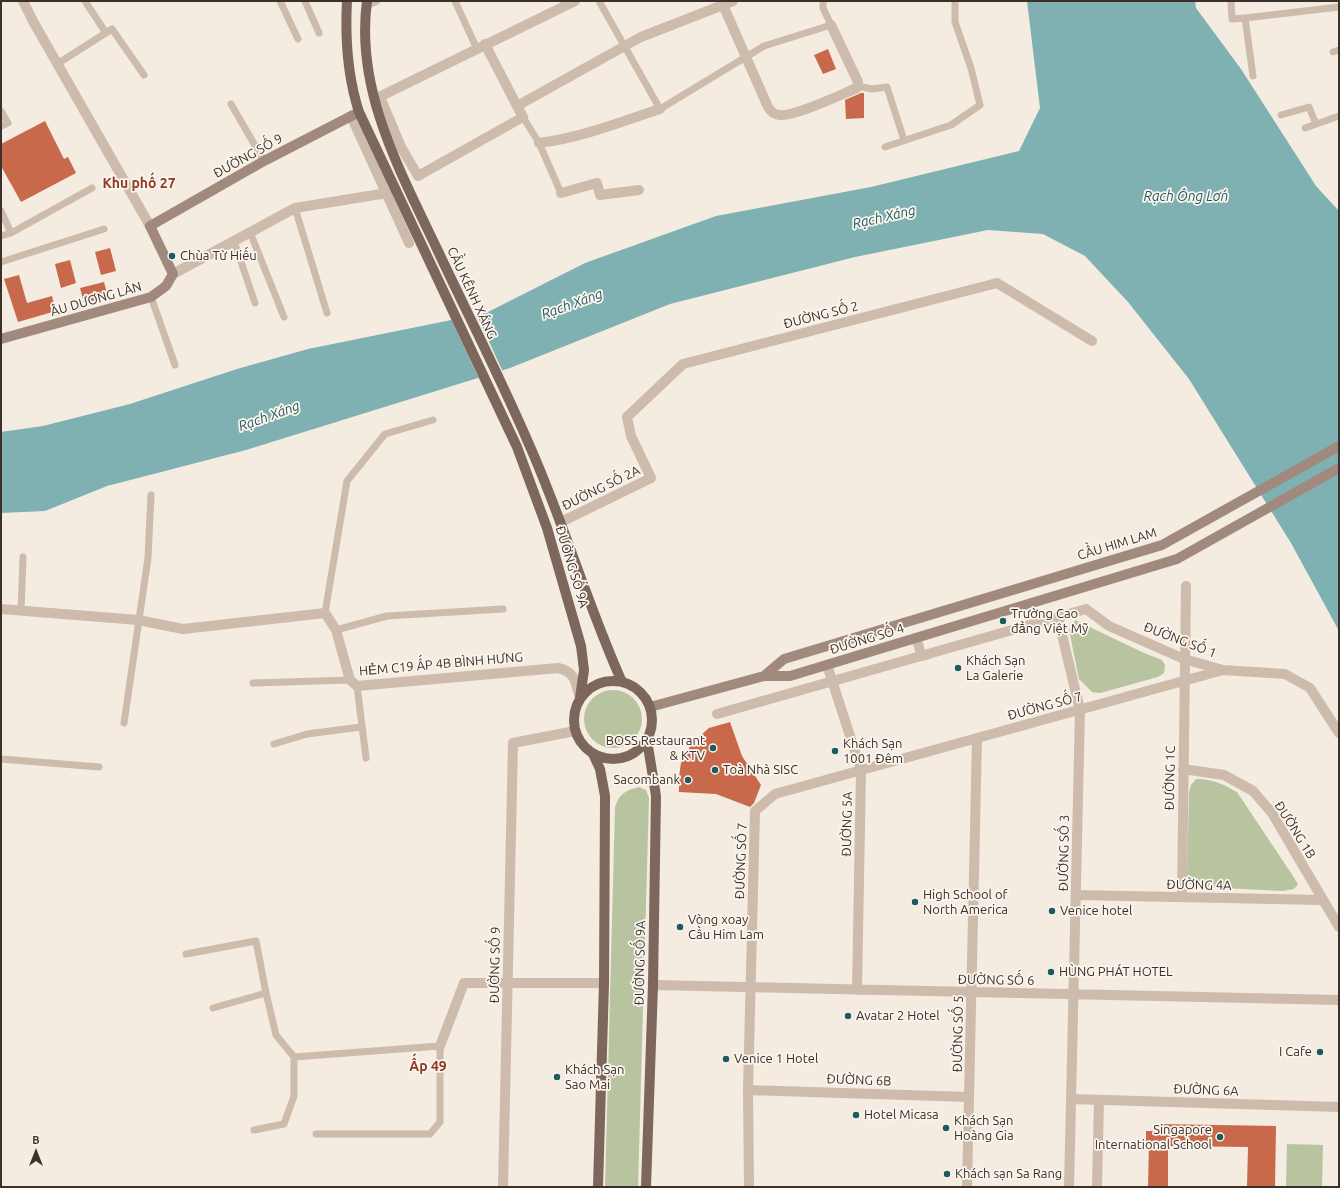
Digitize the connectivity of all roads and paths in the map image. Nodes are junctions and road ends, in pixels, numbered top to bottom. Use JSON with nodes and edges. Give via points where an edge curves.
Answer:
{"nodes":[{"id":1,"x":23,"y":1,"type":"edge"},
{"id":2,"x":85,"y":1,"type":"edge"},
{"id":3,"x":280,"y":1,"type":"edge"},
{"id":4,"x":305,"y":1,"type":"edge"},
{"id":5,"x":347,"y":1,"type":"edge"},
{"id":6,"x":377,"y":1,"type":"edge"},
{"id":7,"x":455,"y":1,"type":"edge"},
{"id":8,"x":575,"y":1,"type":"edge"},
{"id":9,"x":598,"y":1,"type":"edge"},
{"id":10,"x":823,"y":1,"type":"edge"},
{"id":11,"x":955,"y":1,"type":"edge"},
{"id":12,"x":1231,"y":2,"type":"dead end"},
{"id":13,"x":728,"y":3,"type":"edge"},
{"id":14,"x":366,"y":4,"type":"edge"},
{"id":15,"x":563,"y":4,"type":"edge"},
{"id":16,"x":1323,"y":5,"type":"edge"},
{"id":17,"x":1339,"y":7,"type":"edge"},
{"id":18,"x":1245,"y":18,"type":"junction"},
{"id":19,"x":831,"y":25,"type":"junction"},
{"id":20,"x":106,"y":33,"type":"junction"},
{"id":21,"x":319,"y":34,"type":"dead end"},
{"id":22,"x":298,"y":40,"type":"dead end"},
{"id":23,"x":481,"y":46,"type":"junction"},
{"id":24,"x":625,"y":47,"type":"junction"},
{"id":25,"x":747,"y":56,"type":"junction"},
{"id":26,"x":58,"y":64,"type":"junction"},
{"id":27,"x":144,"y":75,"type":"dead end"},
{"id":28,"x":1253,"y":76,"type":"dead end"},
{"id":29,"x":858,"y":86,"type":"junction"},
{"id":30,"x":376,"y":98,"type":"junction"},
{"id":31,"x":231,"y":104,"type":"dead end"},
{"id":32,"x":517,"y":106,"type":"junction"},
{"id":33,"x":660,"y":109,"type":"junction"},
{"id":34,"x":1,"y":111,"type":"edge"},
{"id":35,"x":355,"y":114,"type":"junction"},
{"id":36,"x":1281,"y":115,"type":"dead end"},
{"id":37,"x":1339,"y":116,"type":"edge"},
{"id":38,"x":523,"y":117,"type":"junction"},
{"id":39,"x":1316,"y":124,"type":"junction"},
{"id":40,"x":1,"y":126,"type":"edge"},
{"id":41,"x":1305,"y":128,"type":"dead end"},
{"id":42,"x":904,"y":140,"type":"junction"},
{"id":43,"x":539,"y":143,"type":"junction"},
{"id":44,"x":885,"y":146,"type":"dead end"},
{"id":45,"x":264,"y":161,"type":"junction"},
{"id":46,"x":92,"y":188,"type":"dead end"},
{"id":47,"x":639,"y":190,"type":"dead end"},
{"id":48,"x":387,"y":193,"type":"junction"},
{"id":49,"x":561,"y":193,"type":"joint"},
{"id":50,"x":295,"y":208,"type":"junction"},
{"id":51,"x":1,"y":212,"type":"edge"},
{"id":52,"x":150,"y":226,"type":"junction"},
{"id":53,"x":104,"y":229,"type":"dead end"},
{"id":54,"x":250,"y":232,"type":"junction"},
{"id":55,"x":11,"y":233,"type":"junction"},
{"id":56,"x":1,"y":236,"type":"edge"},
{"id":57,"x":234,"y":241,"type":"junction"},
{"id":58,"x":409,"y":243,"type":"dead end"},
{"id":59,"x":1,"y":262,"type":"edge"},
{"id":60,"x":173,"y":274,"type":"junction"},
{"id":61,"x":152,"y":297,"type":"junction"},
{"id":62,"x":255,"y":303,"type":"dead end"},
{"id":63,"x":327,"y":313,"type":"dead end"},
{"id":64,"x":284,"y":317,"type":"dead end"},
{"id":65,"x":1,"y":339,"type":"edge"},
{"id":66,"x":1092,"y":341,"type":"dead end"},
{"id":67,"x":175,"y":365,"type":"dead end"},
{"id":68,"x":433,"y":420,"type":"dead end"},
{"id":69,"x":528,"y":442,"type":"joint"},
{"id":70,"x":1339,"y":446,"type":"edge"},
{"id":71,"x":517,"y":447,"type":"joint"},
{"id":72,"x":1339,"y":468,"type":"edge"},
{"id":73,"x":651,"y":478,"type":"joint"},
{"id":74,"x":151,"y":495,"type":"dead end"},
{"id":75,"x":561,"y":522,"type":"junction"},
{"id":76,"x":23,"y":556,"type":"dead end"},
{"id":77,"x":1186,"y":586,"type":"dead end"},
{"id":78,"x":1,"y":609,"type":"edge"},
{"id":79,"x":503,"y":609,"type":"dead end"},
{"id":80,"x":21,"y":610,"type":"junction"},
{"id":81,"x":325,"y":613,"type":"junction"},
{"id":82,"x":1058,"y":618,"type":"junction"},
{"id":83,"x":138,"y":620,"type":"junction"},
{"id":84,"x":909,"y":620,"type":"joint"},
{"id":85,"x":336,"y":630,"type":"junction"},
{"id":86,"x":916,"y":638,"type":"junction"},
{"id":87,"x":1184,"y":659,"type":"junction"},
{"id":88,"x":827,"y":665,"type":"junction"},
{"id":89,"x":1223,"y":670,"type":"junction"},
{"id":90,"x":764,"y":676,"type":"junction"},
{"id":91,"x":1184,"y":681,"type":"junction"},
{"id":92,"x":622,"y":682,"type":"junction"},
{"id":93,"x":833,"y":682,"type":"junction"},
{"id":94,"x":253,"y":683,"type":"dead end"},
{"id":95,"x":353,"y":683,"type":"junction"},
{"id":96,"x":580,"y":698,"type":"junction"},
{"id":97,"x":650,"y":707,"type":"junction"},
{"id":98,"x":1080,"y":710,"type":"junction"},
{"id":99,"x":717,"y":714,"type":"dead end"},
{"id":100,"x":124,"y":723,"type":"dead end"},
{"id":101,"x":362,"y":727,"type":"junction"},
{"id":102,"x":575,"y":731,"type":"junction"},
{"id":103,"x":1339,"y":733,"type":"edge"},
{"id":104,"x":977,"y":738,"type":"junction"},
{"id":105,"x":647,"y":740,"type":"junction"},
{"id":106,"x":274,"y":744,"type":"dead end"},
{"id":107,"x":593,"y":754,"type":"junction"},
{"id":108,"x":366,"y":758,"type":"dead end"},
{"id":109,"x":1,"y":759,"type":"edge"},
{"id":110,"x":99,"y":767,"type":"dead end"},
{"id":111,"x":1183,"y":769,"type":"junction"},
{"id":112,"x":861,"y":770,"type":"junction"},
{"id":113,"x":1076,"y":895,"type":"junction"},
{"id":114,"x":1182,"y":897,"type":"junction"},
{"id":115,"x":1322,"y":900,"type":"junction"},
{"id":116,"x":1339,"y":927,"type":"edge"},
{"id":117,"x":186,"y":954,"type":"dead end"},
{"id":118,"x":508,"y":982,"type":"junction"},
{"id":119,"x":604,"y":983,"type":"junction"},
{"id":120,"x":653,"y":984,"type":"junction"},
{"id":121,"x":751,"y":986,"type":"junction"},
{"id":122,"x":857,"y":990,"type":"junction"},
{"id":123,"x":971,"y":992,"type":"junction"},
{"id":124,"x":266,"y":993,"type":"junction"},
{"id":125,"x":1074,"y":995,"type":"junction"},
{"id":126,"x":1339,"y":1000,"type":"edge"},
{"id":127,"x":213,"y":1008,"type":"dead end"},
{"id":128,"x":440,"y":1046,"type":"junction"},
{"id":129,"x":294,"y":1057,"type":"junction"},
{"id":130,"x":748,"y":1090,"type":"junction"},
{"id":131,"x":969,"y":1096,"type":"junction"},
{"id":132,"x":1071,"y":1099,"type":"junction"},
{"id":133,"x":1099,"y":1100,"type":"junction"},
{"id":134,"x":1339,"y":1107,"type":"edge"},
{"id":135,"x":254,"y":1130,"type":"dead end"},
{"id":136,"x":316,"y":1134,"type":"dead end"},
{"id":137,"x":503,"y":1187,"type":"edge"},
{"id":138,"x":598,"y":1187,"type":"edge"},
{"id":139,"x":646,"y":1187,"type":"edge"},
{"id":140,"x":749,"y":1187,"type":"edge"},
{"id":141,"x":967,"y":1187,"type":"edge"},
{"id":142,"x":1069,"y":1187,"type":"edge"},
{"id":143,"x":1097,"y":1187,"type":"edge"}],
"edges":[{"from":1,"to":26,"type":"street"},
{"from":2,"to":20,"type":"lane"},
{"from":3,"to":22,"type":"lane"},
{"from":4,"to":21,"type":"lane"},
{"from":5,"to":35,"type":"main road","name":"CẦU KÊNH XÁNG","via":[[348,64]]},
{"from":6,"to":14,"type":"lane"},
{"from":7,"to":23,"type":"lane"},
{"from":8,"to":15,"type":"street"},
{"from":9,"to":24,"type":"lane"},
{"from":10,"to":19,"type":"lane","via":[[823,8]]},
{"from":11,"to":42,"type":"lane","via":[[955,22],[971,68],[980,105],[951,125]]},
{"from":12,"to":18,"type":"lane","via":[[1232,19]]},
{"from":13,"to":24,"type":"street","via":[[641,37]]},
{"from":13,"to":25,"type":"street"},
{"from":14,"to":30,"type":"main road","name":"CẦU KÊNH XÁNG","via":[[366,66]]},
{"from":15,"to":23,"type":"street"},
{"from":16,"to":17,"type":"lane"},
{"from":16,"to":18,"type":"lane"},
{"from":18,"to":28,"type":"lane"},
{"from":19,"to":25,"type":"lane","via":[[764,46]]},
{"from":19,"to":29,"type":"street"},
{"from":20,"to":26,"type":"lane"},
{"from":20,"to":27,"type":"lane","via":[[112,29]]},
{"from":23,"to":30,"type":"street"},
{"from":23,"to":32,"type":"street"},
{"from":24,"to":32,"type":"street"},
{"from":24,"to":33,"type":"lane"},
{"from":25,"to":29,"type":"street","via":[[768,107],[774,114],[795,113]]},
{"from":25,"to":33,"type":"lane"},
{"from":26,"to":52,"type":"street"},
{"from":29,"to":42,"type":"lane","via":[[872,89],[887,87]]},
{"from":30,"to":38,"type":"street","via":[[418,176]]},
{"from":30,"to":69,"type":"main road","name":"CẦU KÊNH XÁNG","via":[[393,154]]},
{"from":31,"to":45,"type":"lane"},
{"from":32,"to":38,"type":"street"},
{"from":33,"to":43,"type":"street","via":[[598,130]]},
{"from":34,"to":40,"type":"lane","via":[[8,122]]},
{"from":35,"to":45,"type":"main road","name":"ĐƯỜNG SỐ 9"},
{"from":35,"to":48,"type":"street"},
{"from":35,"to":71,"type":"main road","name":"CẦU KÊNH XÁNG","via":[[381,159]]},
{"from":36,"to":39,"type":"lane","via":[[1309,107]]},
{"from":37,"to":39,"type":"lane"},
{"from":38,"to":43,"type":"lane"},
{"from":39,"to":41,"type":"lane"},
{"from":42,"to":44,"type":"lane"},
{"from":43,"to":49,"type":"lane"},
{"from":45,"to":52,"type":"main road","name":"ĐƯỜNG SỐ 9"},
{"from":46,"to":55,"type":"lane"},
{"from":47,"to":49,"type":"street","via":[[600,195],[597,183]]},
{"from":48,"to":50,"type":"street","name":"ÂU DƯƠNG LÂN"},
{"from":48,"to":58,"type":"street"},
{"from":50,"to":54,"type":"street","name":"ÂU DƯƠNG LÂN"},
{"from":50,"to":63,"type":"lane"},
{"from":51,"to":55,"type":"lane"},
{"from":52,"to":60,"type":"main road"},
{"from":53,"to":59,"type":"lane"},
{"from":54,"to":57,"type":"street","name":"ÂU DƯƠNG LÂN"},
{"from":54,"to":64,"type":"lane"},
{"from":55,"to":56,"type":"lane"},
{"from":57,"to":60,"type":"street","name":"ÂU DƯƠNG LÂN"},
{"from":57,"to":62,"type":"lane"},
{"from":60,"to":61,"type":"main road","name":"ÂU DƯƠNG LÂN","via":[[166,286]]},
{"from":61,"to":65,"type":"main road","name":"ÂU DƯƠNG LÂN"},
{"from":61,"to":67,"type":"lane"},
{"from":66,"to":73,"type":"street","name":"ĐƯỜNG SỐ 2","via":[[997,283],[683,364],[627,417],[631,436]]},
{"from":68,"to":81,"type":"lane","via":[[386,434],[347,481]]},
{"from":69,"to":75,"type":"main road","name":"ĐƯỜNG SỐ 9A"},
{"from":70,"to":84,"type":"main road","name":"CẦU HIM LAM","via":[[1162,545]]},
{"from":71,"to":96,"type":"main road","name":"ĐƯỜNG SỐ 9A","via":[[547,528],[581,646],[584,670]]},
{"from":72,"to":86,"type":"main road","via":[[1177,559]]},
{"from":73,"to":75,"type":"street","name":"ĐƯỜNG SỐ 2A"},
{"from":74,"to":83,"type":"lane","via":[[148,558]]},
{"from":75,"to":92,"type":"main road","name":"ĐƯỜNG SỐ 9A"},
{"from":76,"to":80,"type":"lane"},
{"from":77,"to":87,"type":"street","name":"ĐƯỜNG 1C"},
{"from":78,"to":80,"type":"street"},
{"from":79,"to":85,"type":"lane","via":[[387,616]]},
{"from":80,"to":83,"type":"street"},
{"from":81,"to":83,"type":"street","via":[[183,629]]},
{"from":81,"to":85,"type":"street","name":"HẺM C19 ẤP 4B BÌNH HƯNG"},
{"from":82,"to":86,"type":"street","name":"ĐƯỜNG SỐ 4","via":[[922,656]]},
{"from":82,"to":87,"type":"street","name":"ĐƯỜNG SỐ 1","via":[[1086,609],[1109,626]]},
{"from":82,"to":93,"type":"street"},
{"from":82,"to":98,"type":"street","name":"ĐƯỜNG SỐ 3"},
{"from":83,"to":100,"type":"lane"},
{"from":84,"to":90,"type":"main road","name":"ĐƯỜNG SỐ 4","via":[[784,659]]},
{"from":85,"to":95,"type":"street","name":"HẺM C19 ẤP 4B BÌNH HƯNG"},
{"from":86,"to":88,"type":"main road","name":"ĐƯỜNG SỐ 4"},
{"from":87,"to":89,"type":"street","name":"ĐƯỜNG SỐ 1"},
{"from":87,"to":91,"type":"street","name":"ĐƯỜNG 1C"},
{"from":88,"to":90,"type":"main road","name":"ĐƯỜNG SỐ 4","via":[[790,676]]},
{"from":88,"to":93,"type":"street","name":"ĐƯỜNG 5A"},
{"from":89,"to":91,"type":"street","name":"ĐƯỜNG SỐ 7"},
{"from":89,"to":103,"type":"street","name":"ĐƯỜNG SỐ 1","via":[[1285,674],[1310,688]]},
{"from":90,"to":97,"type":"main road","name":"ĐƯỜNG SỐ 4"},
{"from":91,"to":98,"type":"street","name":"ĐƯỜNG SỐ 7"},
{"from":91,"to":111,"type":"street","name":"ĐƯỜNG 1C"},
{"from":92,"to":96,"type":"main road","via":[[599,683],[588,689]]},
{"from":92,"to":97,"type":"main road","via":[[634,687]]},
{"from":93,"to":99,"type":"street"},
{"from":93,"to":112,"type":"street","name":"ĐƯỜNG 5A"},
{"from":94,"to":95,"type":"lane"},
{"from":95,"to":96,"type":"street","name":"HẺM C19 ẤP 4B BÌNH HƯNG","via":[[558,668],[568,670]]},
{"from":95,"to":101,"type":"lane"},
{"from":96,"to":102,"type":"main road","via":[[573,720]]},
{"from":97,"to":105,"type":"main road","via":[[652,720]]},
{"from":98,"to":104,"type":"street","name":"ĐƯỜNG SỐ 7"},
{"from":98,"to":113,"type":"street","name":"ĐƯỜNG SỐ 3"},
{"from":101,"to":106,"type":"lane","via":[[307,734]]},
{"from":101,"to":108,"type":"lane"},
{"from":102,"to":107,"type":"main road"},
{"from":102,"to":118,"type":"street","name":"ĐƯỜNG SỐ 9","via":[[513,743]]},
{"from":104,"to":112,"type":"street","name":"ĐƯỜNG SỐ 7"},
{"from":104,"to":123,"type":"street","name":"ĐƯỜNG SỐ 5"},
{"from":105,"to":107,"type":"main road","via":[[629,756],[617,759]]},
{"from":105,"to":120,"type":"main road","name":"ĐƯỜNG SỐ 9A","via":[[656,796]]},
{"from":107,"to":119,"type":"main road","via":[[600,769],[605,796]]},
{"from":109,"to":110,"type":"lane"},
{"from":111,"to":114,"type":"street","name":"ĐƯỜNG 1C"},
{"from":111,"to":115,"type":"street","name":"ĐƯỜNG 1B","via":[[1224,775],[1253,791],[1272,813]]},
{"from":112,"to":121,"type":"street","name":"ĐƯỜNG SỐ 7","via":[[774,794],[756,810]]},
{"from":112,"to":122,"type":"street","name":"ĐƯỜNG 5A"},
{"from":113,"to":114,"type":"street","name":"ĐƯỜNG 4A"},
{"from":113,"to":125,"type":"street","name":"ĐƯỜNG SỐ 3"},
{"from":114,"to":115,"type":"street","name":"ĐƯỜNG 4A"},
{"from":115,"to":116,"type":"street","name":"ĐƯỜNG 1B"},
{"from":117,"to":124,"type":"lane","via":[[256,941]]},
{"from":118,"to":119,"type":"street"},
{"from":118,"to":128,"type":"street","via":[[464,983]]},
{"from":118,"to":137,"type":"street","name":"ĐƯỜNG SỐ 9"},
{"from":119,"to":138,"type":"main road"},
{"from":120,"to":121,"type":"street","name":"ĐƯỜNG SỐ 6"},
{"from":120,"to":139,"type":"main road","name":"ĐƯỜNG SỐ 9A"},
{"from":121,"to":122,"type":"street","name":"ĐƯỜNG SỐ 6"},
{"from":121,"to":130,"type":"street","name":"ĐƯỜNG SỐ 7"},
{"from":122,"to":123,"type":"street","name":"ĐƯỜNG SỐ 6"},
{"from":123,"to":125,"type":"street","name":"ĐƯỜNG SỐ 6"},
{"from":123,"to":131,"type":"street","name":"ĐƯỜNG SỐ 5"},
{"from":124,"to":127,"type":"lane"},
{"from":124,"to":129,"type":"lane","via":[[276,1035]]},
{"from":125,"to":126,"type":"street","name":"ĐƯỜNG SỐ 6"},
{"from":125,"to":132,"type":"street","name":"ĐƯỜNG SỐ 3"},
{"from":128,"to":129,"type":"lane"},
{"from":128,"to":136,"type":"lane","via":[[440,1122],[430,1134]]},
{"from":129,"to":135,"type":"lane","via":[[294,1096],[284,1124]]},
{"from":130,"to":131,"type":"street","name":"ĐƯỜNG 6B"},
{"from":130,"to":140,"type":"street","name":"ĐƯỜNG SỐ 7"},
{"from":131,"to":141,"type":"street","name":"ĐƯỜNG SỐ 5"},
{"from":132,"to":133,"type":"street","name":"ĐƯỜNG 6A"},
{"from":132,"to":142,"type":"street","name":"ĐƯỜNG SỐ 3"},
{"from":133,"to":134,"type":"street","name":"ĐƯỜNG 6A"},
{"from":133,"to":143,"type":"street"}]}
